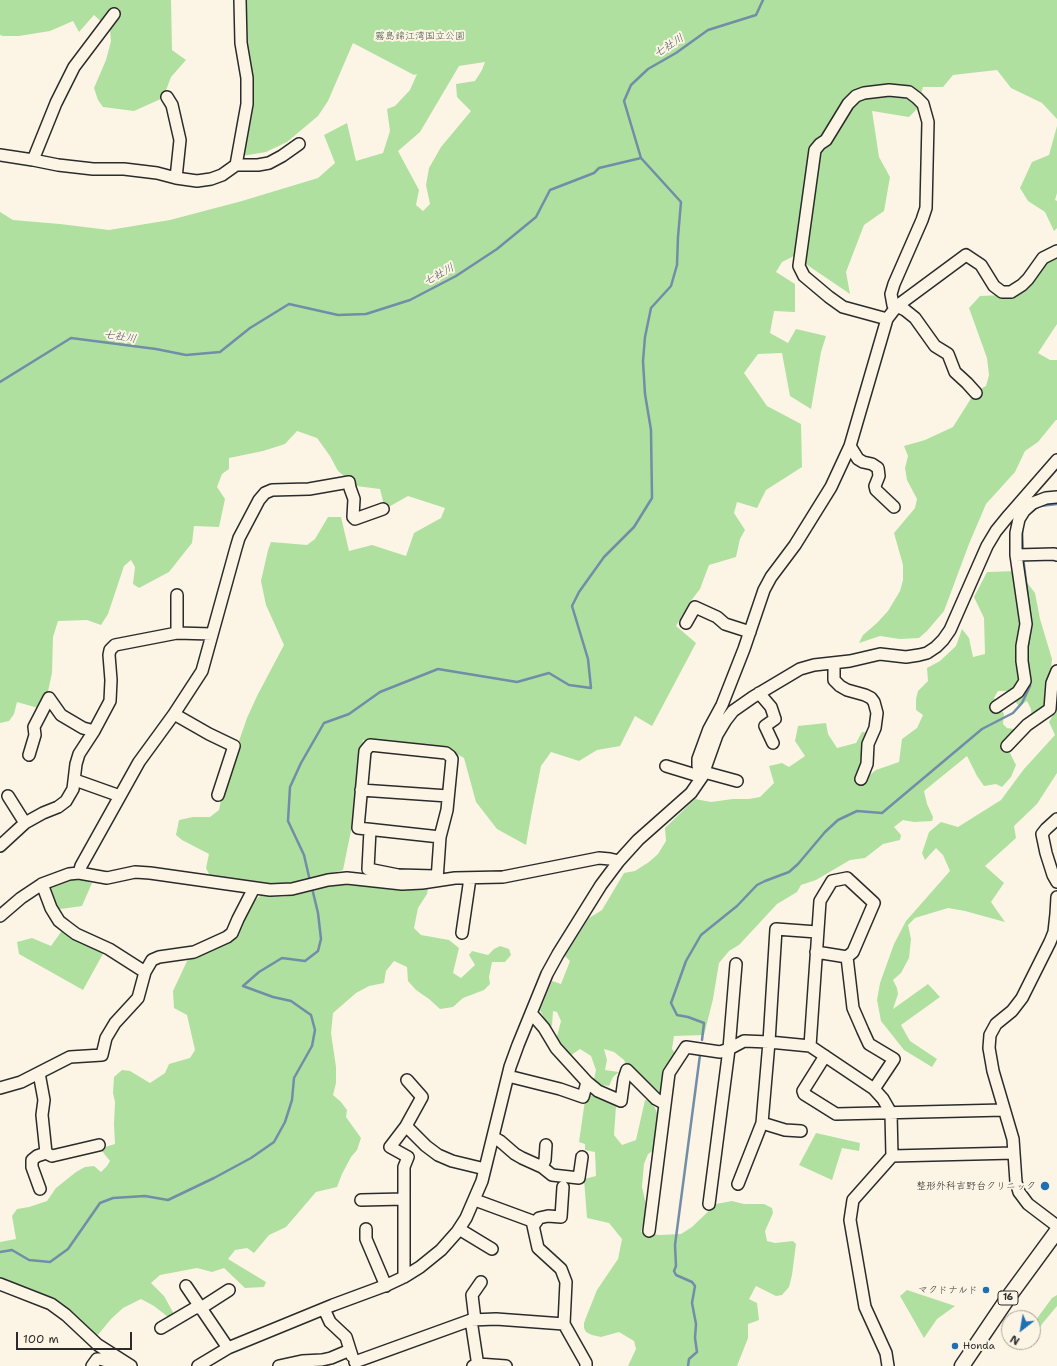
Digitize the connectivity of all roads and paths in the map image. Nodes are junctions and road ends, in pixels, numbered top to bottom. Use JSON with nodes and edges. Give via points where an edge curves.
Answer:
{"nodes":[{"id":1,"x":240,"y":0,"type":"edge"},
{"id":2,"x":114,"y":14,"type":"dead end"},
{"id":3,"x":168,"y":98,"type":"dead end"},
{"id":4,"x":299,"y":144,"type":"dead end"},
{"id":5,"x":0,"y":155,"type":"edge"},
{"id":6,"x":33,"y":160,"type":"junction"},
{"id":7,"x":236,"y":165,"type":"junction"},
{"id":8,"x":176,"y":178,"type":"junction"},
{"id":9,"x":1057,"y":251,"type":"edge"},
{"id":10,"x":896,"y":307,"type":"junction"},
{"id":11,"x":887,"y":319,"type":"junction"},
{"id":12,"x":976,"y":393,"type":"dead end"},
{"id":13,"x":850,"y":446,"type":"junction"},
{"id":14,"x":1057,"y":460,"type":"edge"},
{"id":15,"x":1057,"y":497,"type":"edge"},
{"id":16,"x":894,"y":506,"type":"dead end"},
{"id":17,"x":383,"y":509,"type":"dead end"},
{"id":18,"x":1016,"y":555,"type":"junction"},
{"id":19,"x":1057,"y":555,"type":"edge"},
{"id":20,"x":177,"y":595,"type":"dead end"},
{"id":21,"x":686,"y":623,"type":"dead end"},
{"id":22,"x":750,"y":632,"type":"junction"},
{"id":23,"x":177,"y":633,"type":"junction"},
{"id":24,"x":212,"y":634,"type":"junction"},
{"id":25,"x":834,"y":663,"type":"junction"},
{"id":26,"x":1057,"y":671,"type":"edge"},
{"id":27,"x":759,"y":693,"type":"junction"},
{"id":28,"x":996,"y":707,"type":"dead end"},
{"id":29,"x":174,"y":714,"type":"junction"},
{"id":30,"x":94,"y":731,"type":"junction"},
{"id":31,"x":773,"y":743,"type":"dead end"},
{"id":32,"x":1007,"y":746,"type":"dead end"},
{"id":33,"x":29,"y":755,"type":"dead end"},
{"id":34,"x":666,"y":766,"type":"dead end"},
{"id":35,"x":703,"y":774,"type":"junction"},
{"id":36,"x":861,"y":779,"type":"dead end"},
{"id":37,"x":75,"y":780,"type":"junction"},
{"id":38,"x":737,"y":781,"type":"dead end"},
{"id":39,"x":361,"y":790,"type":"junction"},
{"id":40,"x":218,"y":795,"type":"dead end"},
{"id":41,"x":8,"y":796,"type":"dead end"},
{"id":42,"x":120,"y":796,"type":"junction"},
{"id":43,"x":448,"y":796,"type":"junction"},
{"id":44,"x":1057,"y":819,"type":"edge"},
{"id":45,"x":25,"y":823,"type":"junction"},
{"id":46,"x":370,"y":830,"type":"junction"},
{"id":47,"x":440,"y":837,"type":"junction"},
{"id":48,"x":0,"y":846,"type":"edge"},
{"id":49,"x":619,"y":861,"type":"junction"},
{"id":50,"x":79,"y":873,"type":"junction"},
{"id":51,"x":438,"y":878,"type":"junction"},
{"id":52,"x":470,"y":878,"type":"junction"},
{"id":53,"x":1057,"y":882,"type":"edge"},
{"id":54,"x":42,"y":884,"type":"junction"},
{"id":55,"x":254,"y":888,"type":"junction"},
{"id":56,"x":1057,"y":897,"type":"edge"},
{"id":57,"x":0,"y":916,"type":"edge"},
{"id":58,"x":817,"y":932,"type":"junction"},
{"id":59,"x":462,"y":933,"type":"dead end"},
{"id":60,"x":816,"y":952,"type":"junction"},
{"id":61,"x":847,"y":957,"type":"junction"},
{"id":62,"x":736,"y":964,"type":"dead end"},
{"id":63,"x":145,"y":972,"type":"junction"},
{"id":64,"x":531,"y":1013,"type":"junction"},
{"id":65,"x":769,"y":1042,"type":"junction"},
{"id":66,"x":810,"y":1046,"type":"junction"},
{"id":67,"x":729,"y":1049,"type":"junction"},
{"id":68,"x":825,"y":1056,"type":"junction"},
{"id":69,"x":39,"y":1073,"type":"junction"},
{"id":70,"x":508,"y":1076,"type":"junction"},
{"id":71,"x":407,"y":1080,"type":"dead end"},
{"id":72,"x":587,"y":1082,"type":"junction"},
{"id":73,"x":0,"y":1088,"type":"edge"},
{"id":74,"x":874,"y":1089,"type":"junction"},
{"id":75,"x":665,"y":1104,"type":"junction"},
{"id":76,"x":1004,"y":1110,"type":"junction"},
{"id":77,"x":891,"y":1113,"type":"junction"},
{"id":78,"x":762,"y":1123,"type":"junction"},
{"id":79,"x":406,"y":1126,"type":"junction"},
{"id":80,"x":801,"y":1131,"type":"dead end"},
{"id":81,"x":493,"y":1136,"type":"junction"},
{"id":82,"x":99,"y":1145,"type":"dead end"},
{"id":83,"x":546,"y":1145,"type":"dead end"},
{"id":84,"x":1014,"y":1153,"type":"junction"},
{"id":85,"x":46,"y":1154,"type":"junction"},
{"id":86,"x":892,"y":1156,"type":"junction"},
{"id":87,"x":582,"y":1157,"type":"dead end"},
{"id":88,"x":542,"y":1167,"type":"junction"},
{"id":89,"x":485,"y":1169,"type":"junction"},
{"id":90,"x":738,"y":1184,"type":"dead end"},
{"id":91,"x":563,"y":1187,"type":"dead end"},
{"id":92,"x":40,"y":1189,"type":"dead end"},
{"id":93,"x":404,"y":1199,"type":"junction"},
{"id":94,"x":361,"y":1200,"type":"dead end"},
{"id":95,"x":475,"y":1200,"type":"junction"},
{"id":96,"x":709,"y":1204,"type":"dead end"},
{"id":97,"x":534,"y":1225,"type":"junction"},
{"id":98,"x":1057,"y":1226,"type":"edge"},
{"id":99,"x":459,"y":1228,"type":"junction"},
{"id":100,"x":366,"y":1229,"type":"dead end"},
{"id":101,"x":649,"y":1231,"type":"dead end"},
{"id":102,"x":1057,"y":1231,"type":"edge"},
{"id":103,"x":1057,"y":1244,"type":"edge"},
{"id":104,"x":492,"y":1249,"type":"dead end"},
{"id":105,"x":404,"y":1277,"type":"junction"},
{"id":106,"x":481,"y":1282,"type":"dead end"},
{"id":107,"x":0,"y":1284,"type":"edge"},
{"id":108,"x":186,"y":1286,"type":"dead end"},
{"id":109,"x":386,"y":1286,"type":"junction"},
{"id":110,"x":229,"y":1290,"type":"dead end"},
{"id":111,"x":201,"y":1308,"type":"junction"},
{"id":112,"x":324,"y":1309,"type":"junction"},
{"id":113,"x":473,"y":1320,"type":"junction"},
{"id":114,"x":564,"y":1324,"type":"junction"},
{"id":115,"x":162,"y":1328,"type":"dead end"},
{"id":116,"x":228,"y":1348,"type":"junction"},
{"id":117,"x":350,"y":1350,"type":"junction"},
{"id":118,"x":129,"y":1364,"type":"edge"},
{"id":119,"x":353,"y":1364,"type":"edge"},
{"id":120,"x":476,"y":1365,"type":"edge"},
{"id":121,"x":92,"y":1366,"type":"edge"},
{"id":122,"x":198,"y":1366,"type":"edge"},
{"id":123,"x":279,"y":1366,"type":"edge"},
{"id":124,"x":506,"y":1366,"type":"edge"},
{"id":125,"x":586,"y":1366,"type":"edge"},
{"id":126,"x":888,"y":1366,"type":"edge"},
{"id":127,"x":962,"y":1366,"type":"edge"},
{"id":128,"x":973,"y":1366,"type":"edge"}],
"edges":[{"from":1,"to":7,"type":"street","via":[[247,104]]},
{"from":2,"to":6,"type":"street","via":[[74,67]]},
{"from":3,"to":8,"type":"street","via":[[180,140]]},
{"from":4,"to":7,"type":"street","via":[[269,163]]},
{"from":5,"to":6,"type":"street"},
{"from":6,"to":8,"type":"street","via":[[93,169],[157,173]]},
{"from":7,"to":8,"type":"street","via":[[211,179]]},
{"from":9,"to":10,"type":"street","via":[[1043,258],[1028,279],[1011,292],[1002,292],[994,286],[981,265],[966,256]]},
{"from":10,"to":11,"type":"street"},
{"from":10,"to":11,"type":"street","via":[[893,306],[891,294],[894,284],[926,208],[928,122],[923,104],[917,98],[909,92],[889,90],[856,96],[848,104],[826,140],[815,150],[799,266],[804,276],[843,307]]},
{"from":10,"to":12,"type":"street","via":[[915,318],[936,346],[948,354],[955,372]]},
{"from":11,"to":13,"type":"street"},
{"from":13,"to":16,"type":"street","via":[[858,460],[878,468],[876,490]]},
{"from":13,"to":22,"type":"street","via":[[831,486],[764,590]]},
{"from":14,"to":25,"type":"street","via":[[996,531],[950,630],[936,647],[919,655],[906,657],[880,654]]},
{"from":15,"to":18,"type":"street","via":[[1033,503],[1024,511],[1016,533]]},
{"from":17,"to":24,"type":"street","via":[[353,518],[354,499],[349,482],[309,489],[272,490],[265,493],[239,538]]},
{"from":18,"to":19,"type":"street"},
{"from":18,"to":28,"type":"street","via":[[1026,624],[1022,646],[1025,681],[1018,692]]},
{"from":20,"to":23,"type":"street"},
{"from":21,"to":22,"type":"street","via":[[695,607],[717,617],[725,624]]},
{"from":22,"to":35,"type":"street","via":[[698,759],[698,766]]},
{"from":23,"to":24,"type":"street"},
{"from":23,"to":30,"type":"street","via":[[114,645],[109,655],[110,701]]},
{"from":24,"to":29,"type":"street","via":[[202,671]]},
{"from":25,"to":27,"type":"street","via":[[800,669]]},
{"from":25,"to":36,"type":"street","via":[[834,680],[847,690],[871,698],[877,713],[875,728],[868,744],[867,764]]},
{"from":26,"to":32,"type":"street","via":[[1052,683],[1050,709],[1027,725]]},
{"from":27,"to":31,"type":"street","via":[[771,707],[775,719],[766,726]]},
{"from":27,"to":35,"type":"street","via":[[733,711],[726,720],[717,735]]},
{"from":29,"to":40,"type":"street","via":[[234,746]]},
{"from":29,"to":42,"type":"street","via":[[139,762]]},
{"from":30,"to":33,"type":"street","via":[[83,728],[61,715],[49,698],[34,727],[35,735]]},
{"from":30,"to":37,"type":"street","via":[[79,754]]},
{"from":34,"to":35,"type":"street"},
{"from":35,"to":38,"type":"street"},
{"from":35,"to":49,"type":"street","via":[[688,796],[638,840]]},
{"from":37,"to":42,"type":"street"},
{"from":37,"to":45,"type":"street","via":[[66,801],[58,808]]},
{"from":39,"to":43,"type":"street"},
{"from":39,"to":43,"type":"street","via":[[365,751],[370,745],[446,753],[452,759]]},
{"from":39,"to":46,"type":"street","via":[[358,828]]},
{"from":41,"to":45,"type":"street"},
{"from":42,"to":50,"type":"street"},
{"from":43,"to":47,"type":"street"},
{"from":44,"to":53,"type":"street","via":[[1042,834]]},
{"from":45,"to":48,"type":"street"},
{"from":46,"to":47,"type":"street"},
{"from":46,"to":51,"type":"street","via":[[368,869],[398,875]]},
{"from":47,"to":51,"type":"street"},
{"from":49,"to":52,"type":"street","via":[[599,858],[503,877]]},
{"from":49,"to":64,"type":"street","via":[[558,954]]},
{"from":50,"to":54,"type":"street"},
{"from":50,"to":55,"type":"street","via":[[107,878],[136,872],[150,873]]},
{"from":51,"to":52,"type":"street"},
{"from":51,"to":55,"type":"street","via":[[422,884],[347,878],[292,889]]},
{"from":52,"to":59,"type":"street"},
{"from":54,"to":57,"type":"street"},
{"from":54,"to":63,"type":"street","via":[[59,921],[76,934],[109,949]]},
{"from":55,"to":63,"type":"street","via":[[227,937],[194,952],[152,960]]},
{"from":56,"to":76,"type":"street","via":[[1054,932],[1050,942],[1022,998],[1012,1011],[996,1024],[990,1035],[989,1048],[993,1071]]},
{"from":58,"to":60,"type":"street"},
{"from":58,"to":61,"type":"street","via":[[820,901],[832,881],[847,878],[874,903],[853,952]]},
{"from":58,"to":65,"type":"street","via":[[776,929]]},
{"from":60,"to":61,"type":"street"},
{"from":60,"to":66,"type":"street"},
{"from":61,"to":74,"type":"street","via":[[853,1008],[863,1031],[869,1044],[894,1059]]},
{"from":62,"to":67,"type":"street"},
{"from":63,"to":69,"type":"street","via":[[138,998],[115,1023],[106,1038],[102,1055],[70,1057]]},
{"from":64,"to":70,"type":"street"},
{"from":64,"to":72,"type":"street","via":[[556,1048]]},
{"from":65,"to":66,"type":"street"},
{"from":65,"to":67,"type":"street","via":[[744,1041]]},
{"from":65,"to":78,"type":"street"},
{"from":66,"to":68,"type":"street"},
{"from":67,"to":75,"type":"street","via":[[720,1052],[686,1047],[669,1073]]},
{"from":67,"to":96,"type":"street"},
{"from":68,"to":74,"type":"street"},
{"from":68,"to":77,"type":"street","via":[[804,1088],[804,1094],[836,1114]]},
{"from":69,"to":73,"type":"street"},
{"from":69,"to":85,"type":"street","via":[[44,1100],[42,1115]]},
{"from":70,"to":72,"type":"street","via":[[560,1088],[583,1097]]},
{"from":70,"to":81,"type":"street"},
{"from":71,"to":79,"type":"street","via":[[422,1096]]},
{"from":72,"to":75,"type":"street","via":[[598,1091],[621,1101],[627,1070],[656,1099]]},
{"from":74,"to":77,"type":"street"},
{"from":75,"to":101,"type":"street"},
{"from":76,"to":77,"type":"street"},
{"from":76,"to":84,"type":"street","via":[[1013,1139]]},
{"from":77,"to":86,"type":"street"},
{"from":78,"to":80,"type":"street","via":[[785,1130]]},
{"from":78,"to":90,"type":"street"},
{"from":79,"to":89,"type":"street","via":[[438,1155]]},
{"from":79,"to":93,"type":"street","via":[[390,1146],[408,1157],[404,1167]]},
{"from":81,"to":88,"type":"street","via":[[522,1158]]},
{"from":81,"to":89,"type":"street"},
{"from":82,"to":85,"type":"street","via":[[52,1156]]},
{"from":83,"to":88,"type":"street"},
{"from":84,"to":86,"type":"street"},
{"from":84,"to":98,"type":"street","via":[[1019,1192],[1028,1204]]},
{"from":85,"to":92,"type":"street","via":[[32,1160]]},
{"from":86,"to":126,"type":"street","via":[[853,1200],[850,1216],[865,1306],[886,1353]]},
{"from":87,"to":88,"type":"street","via":[[579,1178],[552,1176]]},
{"from":89,"to":95,"type":"street"},
{"from":91,"to":97,"type":"street","via":[[561,1217],[539,1218]]},
{"from":93,"to":94,"type":"street"},
{"from":93,"to":105,"type":"street"},
{"from":95,"to":97,"type":"street","via":[[532,1221]]},
{"from":95,"to":99,"type":"street"},
{"from":97,"to":114,"type":"street","via":[[538,1248],[560,1269],[566,1282]]},
{"from":99,"to":104,"type":"street"},
{"from":99,"to":105,"type":"street","via":[[432,1259]]},
{"from":100,"to":109,"type":"street","via":[[366,1239]]},
{"from":102,"to":127,"type":"main road","number":"16"},
{"from":103,"to":128,"type":"main road","number":"16"},
{"from":105,"to":109,"type":"street"},
{"from":106,"to":113,"type":"street","via":[[472,1295]]},
{"from":107,"to":118,"type":"street","via":[[51,1304],[98,1345]]},
{"from":108,"to":111,"type":"street"},
{"from":109,"to":112,"type":"street"},
{"from":110,"to":111,"type":"street"},
{"from":111,"to":115,"type":"street","via":[[195,1308]]},
{"from":111,"to":116,"type":"street"},
{"from":112,"to":116,"type":"street"},
{"from":112,"to":117,"type":"street","via":[[330,1322],[346,1337]]},
{"from":113,"to":114,"type":"street","via":[[496,1319]]},
{"from":113,"to":119,"type":"street"},
{"from":113,"to":120,"type":"street"},
{"from":114,"to":125,"type":"street"},
{"from":116,"to":122,"type":"street"},
{"from":117,"to":119,"type":"street"},
{"from":117,"to":123,"type":"street","via":[[331,1358]]},
{"from":118,"to":121,"type":"street","via":[[120,1365],[100,1359]]},
{"from":120,"to":124,"type":"street"}]}
